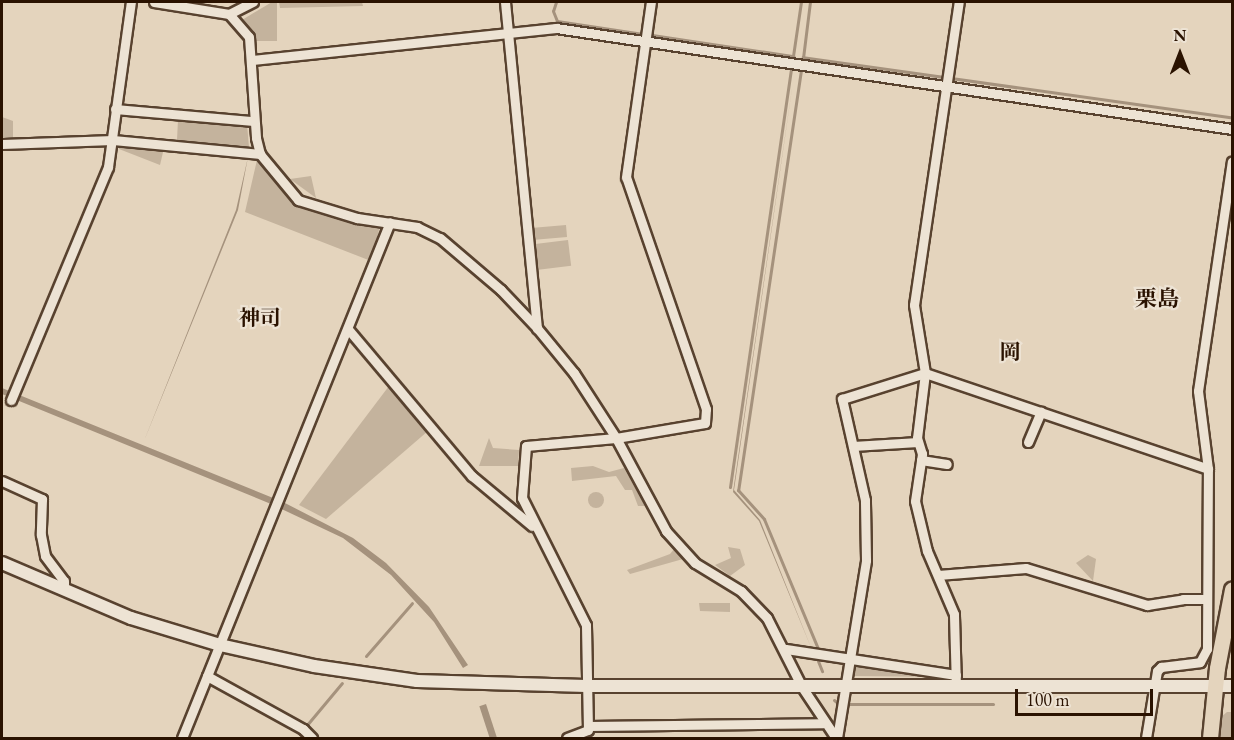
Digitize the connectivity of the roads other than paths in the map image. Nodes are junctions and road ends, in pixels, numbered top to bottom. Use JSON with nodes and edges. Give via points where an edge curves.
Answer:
{"nodes":[{"id":1,"x":131,"y":2,"type":"edge"},
{"id":2,"x":154,"y":2,"type":"edge"},
{"id":3,"x":253,"y":2,"type":"edge"},
{"id":4,"x":504,"y":2,"type":"edge"},
{"id":5,"x":651,"y":2,"type":"edge"},
{"id":6,"x":959,"y":2,"type":"edge"},
{"id":7,"x":229,"y":14,"type":"junction"},
{"id":8,"x":508,"y":34,"type":"junction"},
{"id":9,"x":645,"y":41,"type":"junction"},
{"id":10,"x":252,"y":60,"type":"junction"},
{"id":11,"x":947,"y":81,"type":"junction"},
{"id":12,"x":115,"y":109,"type":"junction"},
{"id":13,"x":253,"y":121,"type":"junction"},
{"id":14,"x":1233,"y":129,"type":"edge"},
{"id":15,"x":113,"y":140,"type":"junction"},
{"id":16,"x":2,"y":144,"type":"edge"},
{"id":17,"x":260,"y":153,"type":"junction"},
{"id":18,"x":1233,"y":162,"type":"edge"},
{"id":19,"x":390,"y":222,"type":"junction"},
{"id":20,"x":537,"y":328,"type":"junction"},
{"id":21,"x":348,"y":329,"type":"junction"},
{"id":22,"x":925,"y":373,"type":"junction"},
{"id":23,"x":11,"y":400,"type":"dead end"},
{"id":24,"x":1041,"y":412,"type":"junction"},
{"id":25,"x":616,"y":438,"type":"junction"},
{"id":26,"x":918,"y":442,"type":"junction"},
{"id":27,"x":1028,"y":442,"type":"dead end"},
{"id":28,"x":853,"y":446,"type":"junction"},
{"id":29,"x":921,"y":460,"type":"junction"},
{"id":30,"x":946,"y":464,"type":"dead end"},
{"id":31,"x":1208,"y":469,"type":"junction"},
{"id":32,"x":2,"y":481,"type":"edge"},
{"id":33,"x":535,"y":529,"type":"junction"},
{"id":34,"x":2,"y":563,"type":"edge"},
{"id":35,"x":938,"y":575,"type":"junction"},
{"id":36,"x":1233,"y":589,"type":"edge"},
{"id":37,"x":64,"y":590,"type":"junction"},
{"id":38,"x":1207,"y":599,"type":"junction"},
{"id":39,"x":220,"y":645,"type":"junction"},
{"id":40,"x":786,"y":649,"type":"junction"},
{"id":41,"x":850,"y":659,"type":"junction"},
{"id":42,"x":207,"y":676,"type":"junction"},
{"id":43,"x":956,"y":681,"type":"junction"},
{"id":44,"x":586,"y":686,"type":"junction"},
{"id":45,"x":846,"y":686,"type":"junction"},
{"id":46,"x":1154,"y":686,"type":"junction"},
{"id":47,"x":1214,"y":686,"type":"junction"},
{"id":48,"x":1233,"y":686,"type":"edge"},
{"id":49,"x":802,"y":687,"type":"junction"},
{"id":50,"x":823,"y":723,"type":"junction"},
{"id":51,"x":588,"y":726,"type":"junction"},
{"id":52,"x":182,"y":738,"type":"edge"},
{"id":53,"x":312,"y":738,"type":"edge"},
{"id":54,"x":567,"y":738,"type":"edge"},
{"id":55,"x":837,"y":738,"type":"edge"},
{"id":56,"x":1146,"y":738,"type":"edge"},
{"id":57,"x":1210,"y":738,"type":"edge"}],
"edges":[{"from":1,"to":12,"type":"street"},
{"from":2,"to":7,"type":"street"},
{"from":3,"to":7,"type":"street"},
{"from":4,"to":8,"type":"street"},
{"from":5,"to":9,"type":"street"},
{"from":6,"to":11,"type":"street"},
{"from":7,"to":10,"type":"street","via":[[249,37]]},
{"from":8,"to":9,"type":"street","via":[[556,28]]},
{"from":8,"to":10,"type":"street"},
{"from":8,"to":20,"type":"street"},
{"from":9,"to":11,"type":"street"},
{"from":9,"to":25,"type":"street","via":[[626,177],[706,409],[705,423]]},
{"from":10,"to":13,"type":"street"},
{"from":11,"to":14,"type":"street"},
{"from":11,"to":22,"type":"street","via":[[914,305]]},
{"from":12,"to":13,"type":"street"},
{"from":12,"to":15,"type":"street"},
{"from":13,"to":17,"type":"street"},
{"from":15,"to":16,"type":"street"},
{"from":15,"to":17,"type":"street"},
{"from":15,"to":23,"type":"street","via":[[108,167]]},
{"from":17,"to":19,"type":"street","via":[[298,200],[319,210]]},
{"from":18,"to":31,"type":"street","via":[[1198,391]]},
{"from":19,"to":20,"type":"street","via":[[417,227],[440,238],[501,290]]},
{"from":19,"to":21,"type":"street"},
{"from":20,"to":25,"type":"street","via":[[574,373]]},
{"from":21,"to":33,"type":"street","via":[[472,476]]},
{"from":21,"to":39,"type":"street"},
{"from":22,"to":24,"type":"street"},
{"from":22,"to":26,"type":"street"},
{"from":22,"to":28,"type":"street","via":[[842,399]]},
{"from":24,"to":27,"type":"street"},
{"from":24,"to":31,"type":"street"},
{"from":25,"to":33,"type":"street","via":[[526,446],[522,498]]},
{"from":25,"to":40,"type":"street","via":[[666,531],[695,563],[741,591],[767,618]]},
{"from":26,"to":28,"type":"street"},
{"from":26,"to":29,"type":"street"},
{"from":28,"to":41,"type":"street","via":[[865,500],[866,560]]},
{"from":29,"to":30,"type":"street"},
{"from":29,"to":35,"type":"street","via":[[915,501],[927,551]]},
{"from":31,"to":38,"type":"street"},
{"from":32,"to":37,"type":"street","via":[[42,499],[45,556],[64,581]]},
{"from":33,"to":44,"type":"street","via":[[586,625]]},
{"from":34,"to":37,"type":"street"},
{"from":35,"to":38,"type":"street","via":[[1026,568],[1147,605],[1183,598]]},
{"from":35,"to":43,"type":"street","via":[[954,615]]},
{"from":36,"to":47,"type":"highway"},
{"from":37,"to":39,"type":"street","via":[[131,618]]},
{"from":38,"to":46,"type":"street","via":[[1207,649],[1200,662],[1161,667]]},
{"from":39,"to":42,"type":"street"},
{"from":39,"to":44,"type":"street","via":[[314,666],[417,681]]},
{"from":40,"to":41,"type":"street"},
{"from":40,"to":49,"type":"street"},
{"from":41,"to":43,"type":"street"},
{"from":41,"to":45,"type":"street"},
{"from":42,"to":52,"type":"street"},
{"from":42,"to":53,"type":"street","via":[[303,729]]},
{"from":43,"to":45,"type":"street"},
{"from":43,"to":46,"type":"street"},
{"from":44,"to":49,"type":"street"},
{"from":44,"to":51,"type":"street"},
{"from":45,"to":49,"type":"street"},
{"from":45,"to":55,"type":"street"},
{"from":46,"to":47,"type":"street"},
{"from":46,"to":56,"type":"street"},
{"from":47,"to":48,"type":"street"},
{"from":47,"to":57,"type":"highway"},
{"from":49,"to":50,"type":"street"},
{"from":50,"to":51,"type":"street"},
{"from":50,"to":55,"type":"street"},
{"from":51,"to":54,"type":"street","via":[[588,730]]}]}
